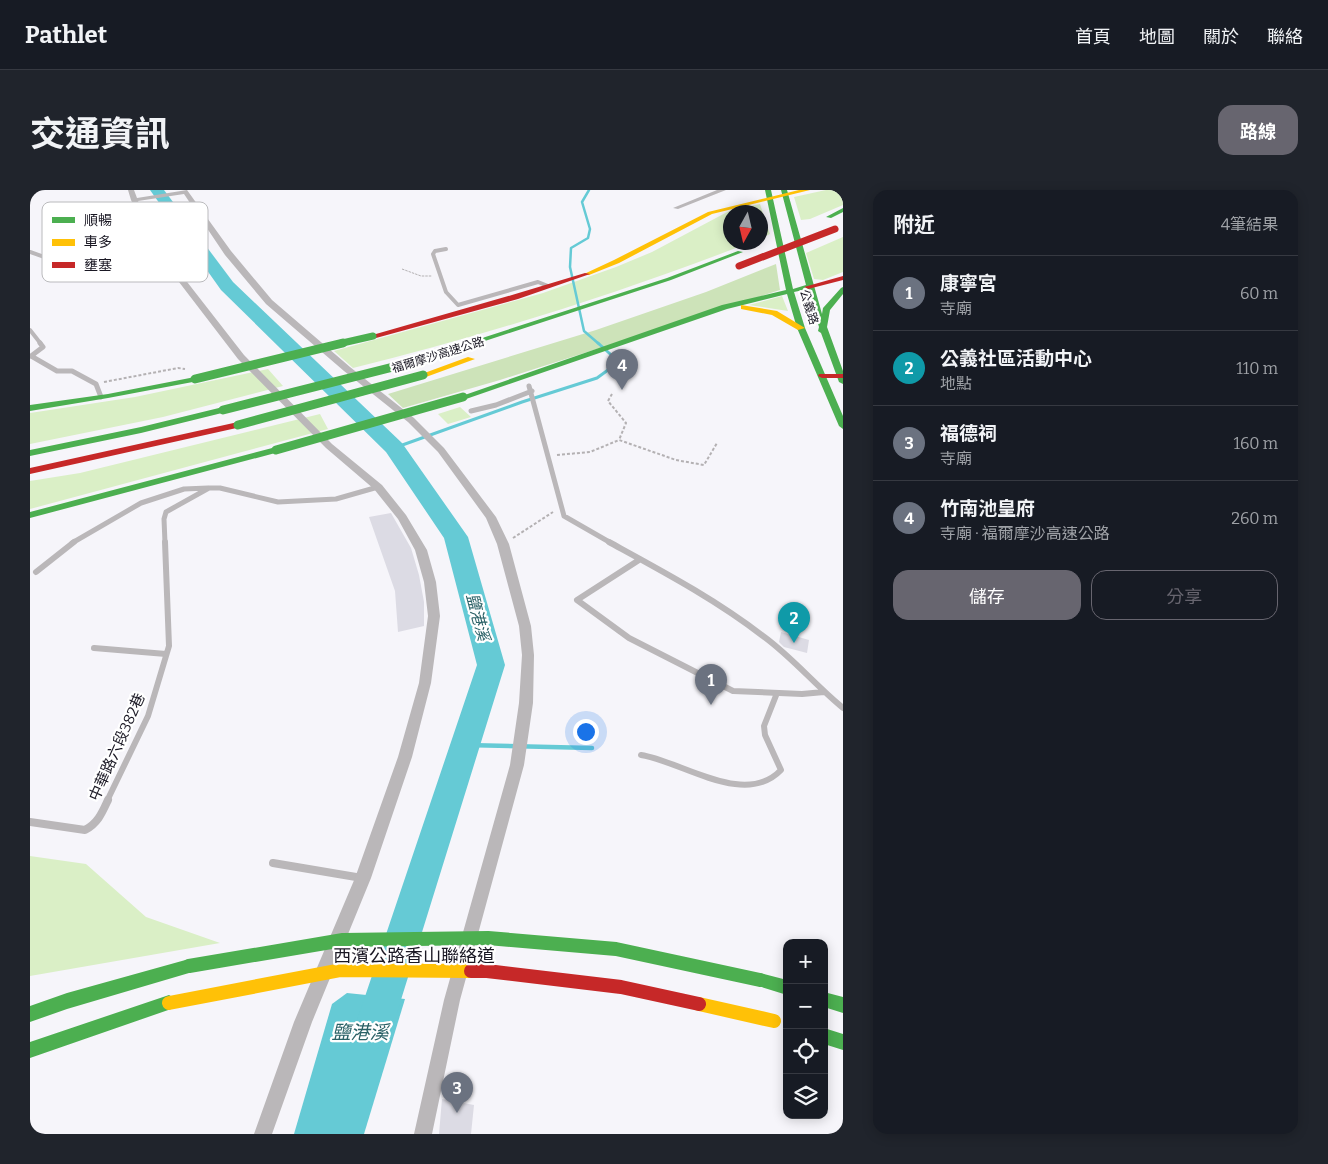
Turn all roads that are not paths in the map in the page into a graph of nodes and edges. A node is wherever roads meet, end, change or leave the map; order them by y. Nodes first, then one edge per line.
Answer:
1 (723, 190) edge
2 (754, 190) edge
3 (807, 190) edge
4 (185, 191) edge
5 (785, 193) edge
6 (769, 194) edge
7 (132, 195) edge
8 (193, 202) edge
9 (676, 208) dead end
10 (843, 210) edge
11 (706, 215) junction
12 (825, 218) dead end
13 (208, 224) edge
14 (802, 227) dead end
15 (839, 227) edge
16 (768, 241) edge
17 (446, 250) dead end
18 (744, 250) dead end
19 (30, 252) edge
20 (42, 256) edge
21 (734, 268) dead end
22 (843, 278) edge
23 (702, 279) dead end
24 (183, 282) edge
25 (548, 286) junction
26 (808, 287) junction
27 (843, 289) edge
28 (790, 291) junction
29 (649, 298) dead end
30 (679, 322) junction
31 (801, 328) junction
32 (30, 330) edge
33 (822, 331) junction
34 (30, 356) edge
35 (478, 357) dead end
36 (822, 376) junction
37 (842, 378) edge
38 (101, 398) junction
39 (30, 408) edge
40 (471, 411) dead end
41 (843, 426) edge
42 (30, 453) edge
43 (30, 471) edge
44 (378, 487) junction
45 (210, 488) junction
46 (30, 515) edge
47 (638, 560) junction
48 (36, 572) dead end
49 (94, 648) dead end
50 (166, 654) junction
51 (824, 692) junction
52 (777, 693) junction
53 (843, 708) edge
54 (641, 755) dead end
55 (30, 822) edge
56 (273, 863) dead end
57 (363, 878) junction
58 (783, 987) edge
59 (828, 1000) edge
60 (30, 1001) edge
61 (67, 1001) junction
62 (843, 1005) edge
63 (30, 1014) edge
64 (783, 1024) edge
65 (828, 1037) edge
66 (843, 1042) edge
67 (30, 1050) edge
68 (263, 1134) edge
69 (423, 1134) edge

1 - 9 street
2 - 11 main road
3 - 5 main road
4 - 7 street
4 - 8 street
5 - 6 main road
5 - 26 main road, 公義路
6 - 11 main road
6 - 28 main road, 公義路
10 - 12 main road
11 - 25 main road
13 - 69 street
14 - 16 main road
15 - 21 main road, bridge
17 - 25 lane
18 - 42 main road, 福爾摩沙高速公路, bridge
19 - 20 lane
22 - 26 main road
23 - 29 main road
24 - 44 street
25 - 38 main road, bridge
26 - 28 main road
26 - 33 main road, 公義路
27 - 33 main road
28 - 30 main road
28 - 31 main road, 公義路
30 - 31 main road
30 - 46 main road, bridge
31 - 36 main road, 公義路
32 - 34 lane
33 - 37 main road, 公義路
34 - 38 lane
35 - 43 main road, 福爾摩沙高速公路, bridge
36 - 37 main road
36 - 41 main road, 公義路
38 - 39 main road
40 - 47 lane
44 - 45 lane
44 - 57 street
45 - 48 lane
45 - 50 lane, 中華路六段382巷
47 - 51 lane
47 - 52 lane
49 - 50 lane
50 - 55 lane, 中華路六段382巷
51 - 52 lane
51 - 53 lane
52 - 54 lane
56 - 57 lane
57 - 68 street
58 - 61 main road, 西濱公路香山聯絡道, bridge
59 - 62 main road
60 - 61 main road
61 - 63 main road, 西濱公路香山聯絡道
64 - 67 main road, 西濱公路香山聯絡道, bridge
65 - 66 main road

